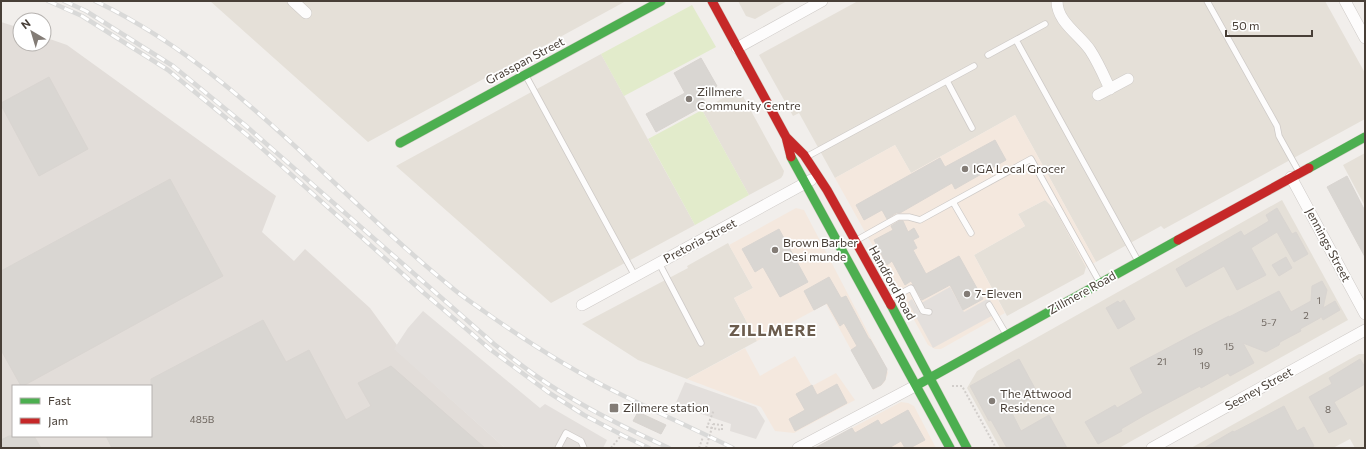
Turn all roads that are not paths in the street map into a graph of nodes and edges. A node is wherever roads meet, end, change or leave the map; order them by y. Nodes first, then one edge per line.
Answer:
1 (292, 1) edge
2 (661, 1) edge
3 (712, 1) edge
4 (822, 1) edge
5 (1057, 1) edge
6 (1207, 1) edge
7 (1345, 1) edge
8 (306, 13) dead end
9 (1045, 24) dead end
10 (1365, 38) edge
11 (1016, 40) junction
12 (737, 48) junction
13 (988, 55) dead end
14 (974, 66) dead end
15 (525, 75) junction
16 (1128, 79) dead end
17 (947, 81) junction
18 (1110, 89) junction
19 (1098, 95) dead end
20 (972, 128) dead end
21 (786, 137) junction
22 (1365, 137) edge
23 (400, 143) dead end
24 (806, 158) junction
25 (1295, 175) junction
26 (818, 176) junction
27 (805, 183) junction
28 (953, 202) junction
29 (970, 233) dead end
30 (855, 241) junction
31 (842, 249) junction
32 (1139, 262) junction
33 (659, 263) junction
34 (635, 276) junction
35 (1100, 283) junction
36 (888, 300) junction
37 (582, 305) dead end
38 (989, 305) dead end
39 (929, 312) dead end
40 (1365, 314) edge
41 (1365, 330) edge
42 (1006, 335) junction
43 (701, 342) dead end
44 (930, 378) junction
45 (917, 385) junction
46 (558, 448) edge
47 (584, 448) edge
48 (798, 448) edge
49 (950, 448) edge
50 (967, 448) edge
51 (1152, 448) edge

1 - 8 street
2 - 15 main road, Grasspan Street
3 - 12 main road, Handford Road
4 - 12 street
5 - 18 street
6 - 25 lane
7 - 10 street
9 - 11 lane
11 - 13 lane
11 - 32 lane
12 - 21 main road, Handford Road
14 - 17 lane
15 - 23 main road, Grasspan Street
15 - 34 lane
16 - 18 street
17 - 20 lane
17 - 24 lane
18 - 19 street
21 - 24 main road, Handford Road
21 - 27 main road, Handford Road
22 - 25 main road, Zillmere Road
24 - 26 main road, Handford Road
25 - 32 main road, Zillmere Road
25 - 40 street, Jennings Street
26 - 27 street, Pretoria Street
26 - 30 main road, Handford Road
27 - 31 main road, Handford Road
27 - 33 street, Pretoria Street
28 - 29 lane
28 - 30 lane
28 - 35 lane
30 - 31 lane
30 - 36 main road, Handford Road
31 - 45 main road, Handford Road
32 - 35 main road, Zillmere Road
33 - 34 street, Pretoria Street
33 - 43 lane
34 - 37 street, Pretoria Street
35 - 42 main road, Zillmere Road
36 - 39 lane
36 - 44 main road, Handford Road
38 - 42 lane
41 - 51 street, Seeney Street
42 - 44 main road, Zillmere Road
44 - 45 main road, Zillmere Road
44 - 50 main road, Handford Road
45 - 48 street, Zillmere Road
45 - 49 main road, Handford Road
46 - 47 lane

